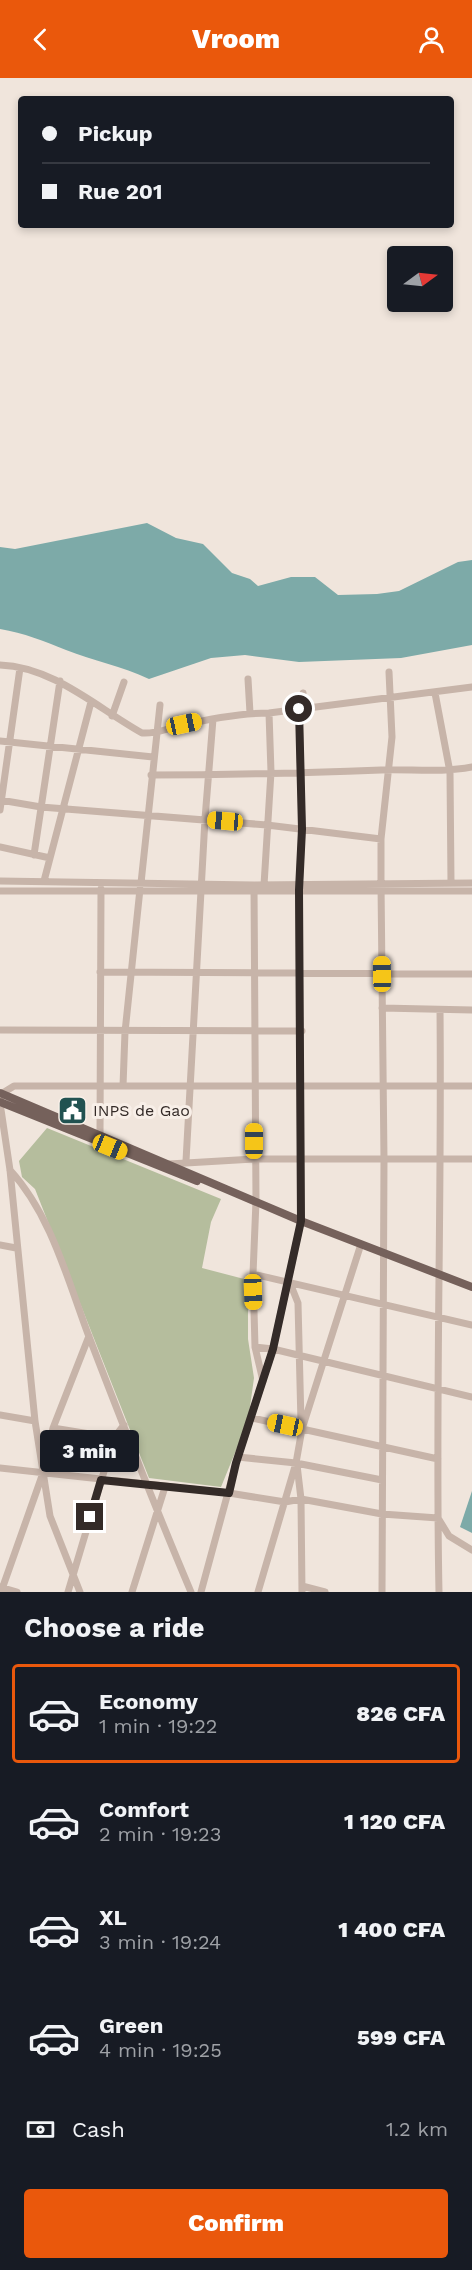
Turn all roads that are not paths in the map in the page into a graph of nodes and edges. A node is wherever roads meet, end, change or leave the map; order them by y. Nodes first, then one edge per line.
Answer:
1 (0, 665) edge
2 (20, 668) junction
3 (389, 672) dead end
4 (248, 679) dead end
5 (60, 681) junction
6 (124, 682) dead end
7 (472, 687) edge
8 (303, 693) dead end
9 (435, 693) junction
10 (389, 697) junction
11 (91, 702) junction
12 (160, 705) dead end
13 (299, 709) junction
14 (250, 713) junction
15 (269, 713) junction
16 (112, 716) junction
17 (213, 719) junction
18 (156, 734) junction
19 (0, 741) edge
20 (10, 742) junction
21 (51, 746) junction
22 (78, 749) junction
23 (153, 757) junction
24 (472, 767) edge
25 (387, 770) junction
26 (271, 772) junction
27 (450, 772) junction
28 (209, 773) junction
29 (151, 775) junction
30 (301, 775) junction
31 (1, 801) edge
32 (41, 807) junction
33 (62, 809) junction
34 (0, 810) edge
35 (147, 816) junction
36 (204, 819) junction
37 (267, 825) junction
38 (302, 829) junction
39 (381, 839) junction
40 (0, 847) edge
41 (34, 855) junction
42 (50, 858) junction
43 (0, 881) edge
44 (44, 882) junction
45 (472, 883) edge
46 (451, 884) junction
47 (264, 885) junction
48 (140, 886) junction
49 (202, 886) junction
50 (299, 887) junction
51 (381, 887) junction
52 (254, 888) junction
53 (101, 889) junction
54 (0, 891) edge
55 (472, 891) edge
56 (100, 972) junction
57 (131, 972) junction
58 (198, 974) junction
59 (255, 974) junction
60 (302, 974) junction
61 (382, 974) junction
62 (472, 974) edge
63 (382, 1008) junction
64 (440, 1010) junction
65 (472, 1010) edge
66 (0, 1030) edge
67 (100, 1030) junction
68 (194, 1030) junction
69 (254, 1030) junction
70 (302, 1031) junction
71 (125, 1032) junction
72 (191, 1085) junction
73 (254, 1085) junction
74 (302, 1085) junction
75 (383, 1085) junction
76 (100, 1086) junction
77 (123, 1086) junction
78 (441, 1086) junction
79 (472, 1086) edge
80 (0, 1098) edge
81 (100, 1135) junction
82 (254, 1159) junction
83 (301, 1159) junction
84 (384, 1159) junction
85 (442, 1159) junction
86 (472, 1159) edge
87 (186, 1161) junction
88 (169, 1164) junction
89 (10, 1170) junction
90 (256, 1201) junction
91 (301, 1221) junction
92 (361, 1244) junction
93 (0, 1245) edge
94 (16, 1248) junction
95 (382, 1253) junction
96 (253, 1274) junction
97 (440, 1275) junction
98 (290, 1283) junction
99 (472, 1287) edge
100 (345, 1295) junction
101 (382, 1305) junction
102 (440, 1317) junction
103 (472, 1325) edge
104 (89, 1336) junction
105 (255, 1347) junction
106 (273, 1349) junction
107 (299, 1356) junction
108 (324, 1362) junction
109 (382, 1376) junction
110 (263, 1381) junction
111 (438, 1389) junction
112 (472, 1397) edge
113 (0, 1415) edge
114 (252, 1418) junction
115 (35, 1421) junction
116 (124, 1425) junction
117 (53, 1428) junction
118 (302, 1429) junction
119 (114, 1438) junction
120 (383, 1447) junction
121 (238, 1457) junction
122 (438, 1459) junction
123 (296, 1462) junction
124 (0, 1468) edge
125 (43, 1473) junction
126 (101, 1480) junction
127 (382, 1480) junction
128 (148, 1485) junction
129 (165, 1486) junction
130 (229, 1493) junction
131 (301, 1499) junction
132 (285, 1502) junction
133 (157, 1514) junction
134 (382, 1514) junction
135 (438, 1518) junction
136 (472, 1550) edge
137 (73, 1572) junction
138 (1, 1589) edge
139 (302, 1589) edge
140 (17, 1592) edge
141 (68, 1592) edge
142 (80, 1592) edge
143 (132, 1592) edge
144 (191, 1592) edge
145 (201, 1592) edge
146 (258, 1592) edge
147 (325, 1592) edge
148 (382, 1592) edge
149 (439, 1592) edge

1 - 2 street
2 - 5 street
2 - 20 street
3 - 10 street
4 - 14 street
5 - 11 street
5 - 21 street
6 - 16 street
7 - 9 street
8 - 13 street
9 - 10 street
9 - 27 street
10 - 13 street
10 - 25 street
11 - 16 street
11 - 22 street
12 - 18 street
13 - 15 street
13 - 30 street
14 - 15 street
14 - 17 street
15 - 26 street
16 - 18 street
17 - 18 street
17 - 28 street
18 - 23 street
19 - 20 street
20 - 21 street
20 - 31 street
21 - 22 street
21 - 32 street
22 - 23 street
22 - 33 street
23 - 29 street
24 - 27 street
25 - 27 street
25 - 30 street
25 - 39 street
26 - 28 street
26 - 30 street
26 - 37 street
27 - 46 street
28 - 29 street
28 - 36 street
29 - 35 street
30 - 38 street
31 - 32 street
31 - 34 street
32 - 33 street
32 - 41 street
33 - 35 street
33 - 42 street
35 - 36 street
35 - 48 street
36 - 37 street
36 - 49 street
37 - 38 street
37 - 47 street
38 - 39 street
38 - 50 street
39 - 51 street
40 - 41 street
41 - 42 street
42 - 44 street
43 - 44 street
44 - 48 street
45 - 46 street
46 - 51 street
47 - 50 street
47 - 52 street
48 - 49 street
48 - 53 street
48 - 57 street
49 - 52 street
49 - 58 street
50 - 51 street
50 - 52 street
50 - 60 street
51 - 55 street
51 - 61 street
52 - 59 street
53 - 54 street
53 - 56 street
56 - 57 street
56 - 67 street
57 - 58 street
57 - 71 street
58 - 59 street
58 - 68 street
59 - 60 street
59 - 69 street
60 - 61 street
60 - 70 street
61 - 62 street
61 - 63 street
63 - 64 street
63 - 75 street
64 - 65 street
64 - 78 street
66 - 67 street
67 - 71 street
67 - 76 street
68 - 69 street
68 - 71 street
68 - 72 street
69 - 70 street
69 - 73 street
70 - 74 street
71 - 77 street
72 - 73 street
72 - 77 street
72 - 87 street
73 - 74 street
73 - 82 street
74 - 75 street
74 - 83 street
75 - 78 street
75 - 84 street
76 - 77 street
76 - 80 street
76 - 81 street
78 - 79 street
78 - 85 street
80 - 81 main road
80 - 89 street
80 - 90 main road
81 - 88 main road
82 - 83 street
82 - 87 street
82 - 90 street
83 - 84 street
83 - 91 street
84 - 85 street
84 - 95 street
85 - 86 street
85 - 97 street
87 - 88 street
88 - 90 main road
89 - 94 street
89 - 104 street
90 - 91 main road
90 - 96 street
91 - 92 main road
91 - 98 street
92 - 95 main road
92 - 100 street
93 - 94 street
94 - 115 street
95 - 97 main road
95 - 101 street
96 - 98 street
96 - 105 street
97 - 99 main road
97 - 102 street
98 - 100 street
98 - 106 street
98 - 107 street
100 - 101 street
100 - 108 street
101 - 102 street
101 - 109 street
102 - 103 street
102 - 111 street
104 - 116 street
104 - 117 street
105 - 106 street
105 - 110 street
106 - 107 street
106 - 110 street
107 - 108 street
107 - 118 street
108 - 109 street
108 - 118 street
109 - 111 street
109 - 120 street
110 - 114 street
111 - 112 street
111 - 122 street
113 - 115 street
114 - 118 street
114 - 121 street
115 - 125 street
116 - 119 street
116 - 128 street
117 - 119 street
117 - 125 street
118 - 120 street
118 - 123 street
119 - 126 street
120 - 122 street
120 - 127 street
121 - 123 street
121 - 130 street
122 - 135 street
123 - 127 street
123 - 131 street
123 - 132 street
124 - 125 street
125 - 126 street
125 - 137 street
125 - 138 street
126 - 128 street
126 - 137 street
127 - 134 street
128 - 129 street
128 - 133 street
129 - 130 street
129 - 133 street
130 - 132 street
130 - 145 street
131 - 132 street
131 - 134 street
131 - 139 street
132 - 146 street
133 - 143 street
133 - 144 street
134 - 135 street
134 - 148 street
135 - 136 street
135 - 149 street
137 - 141 street
137 - 142 street
138 - 140 street
139 - 147 street

